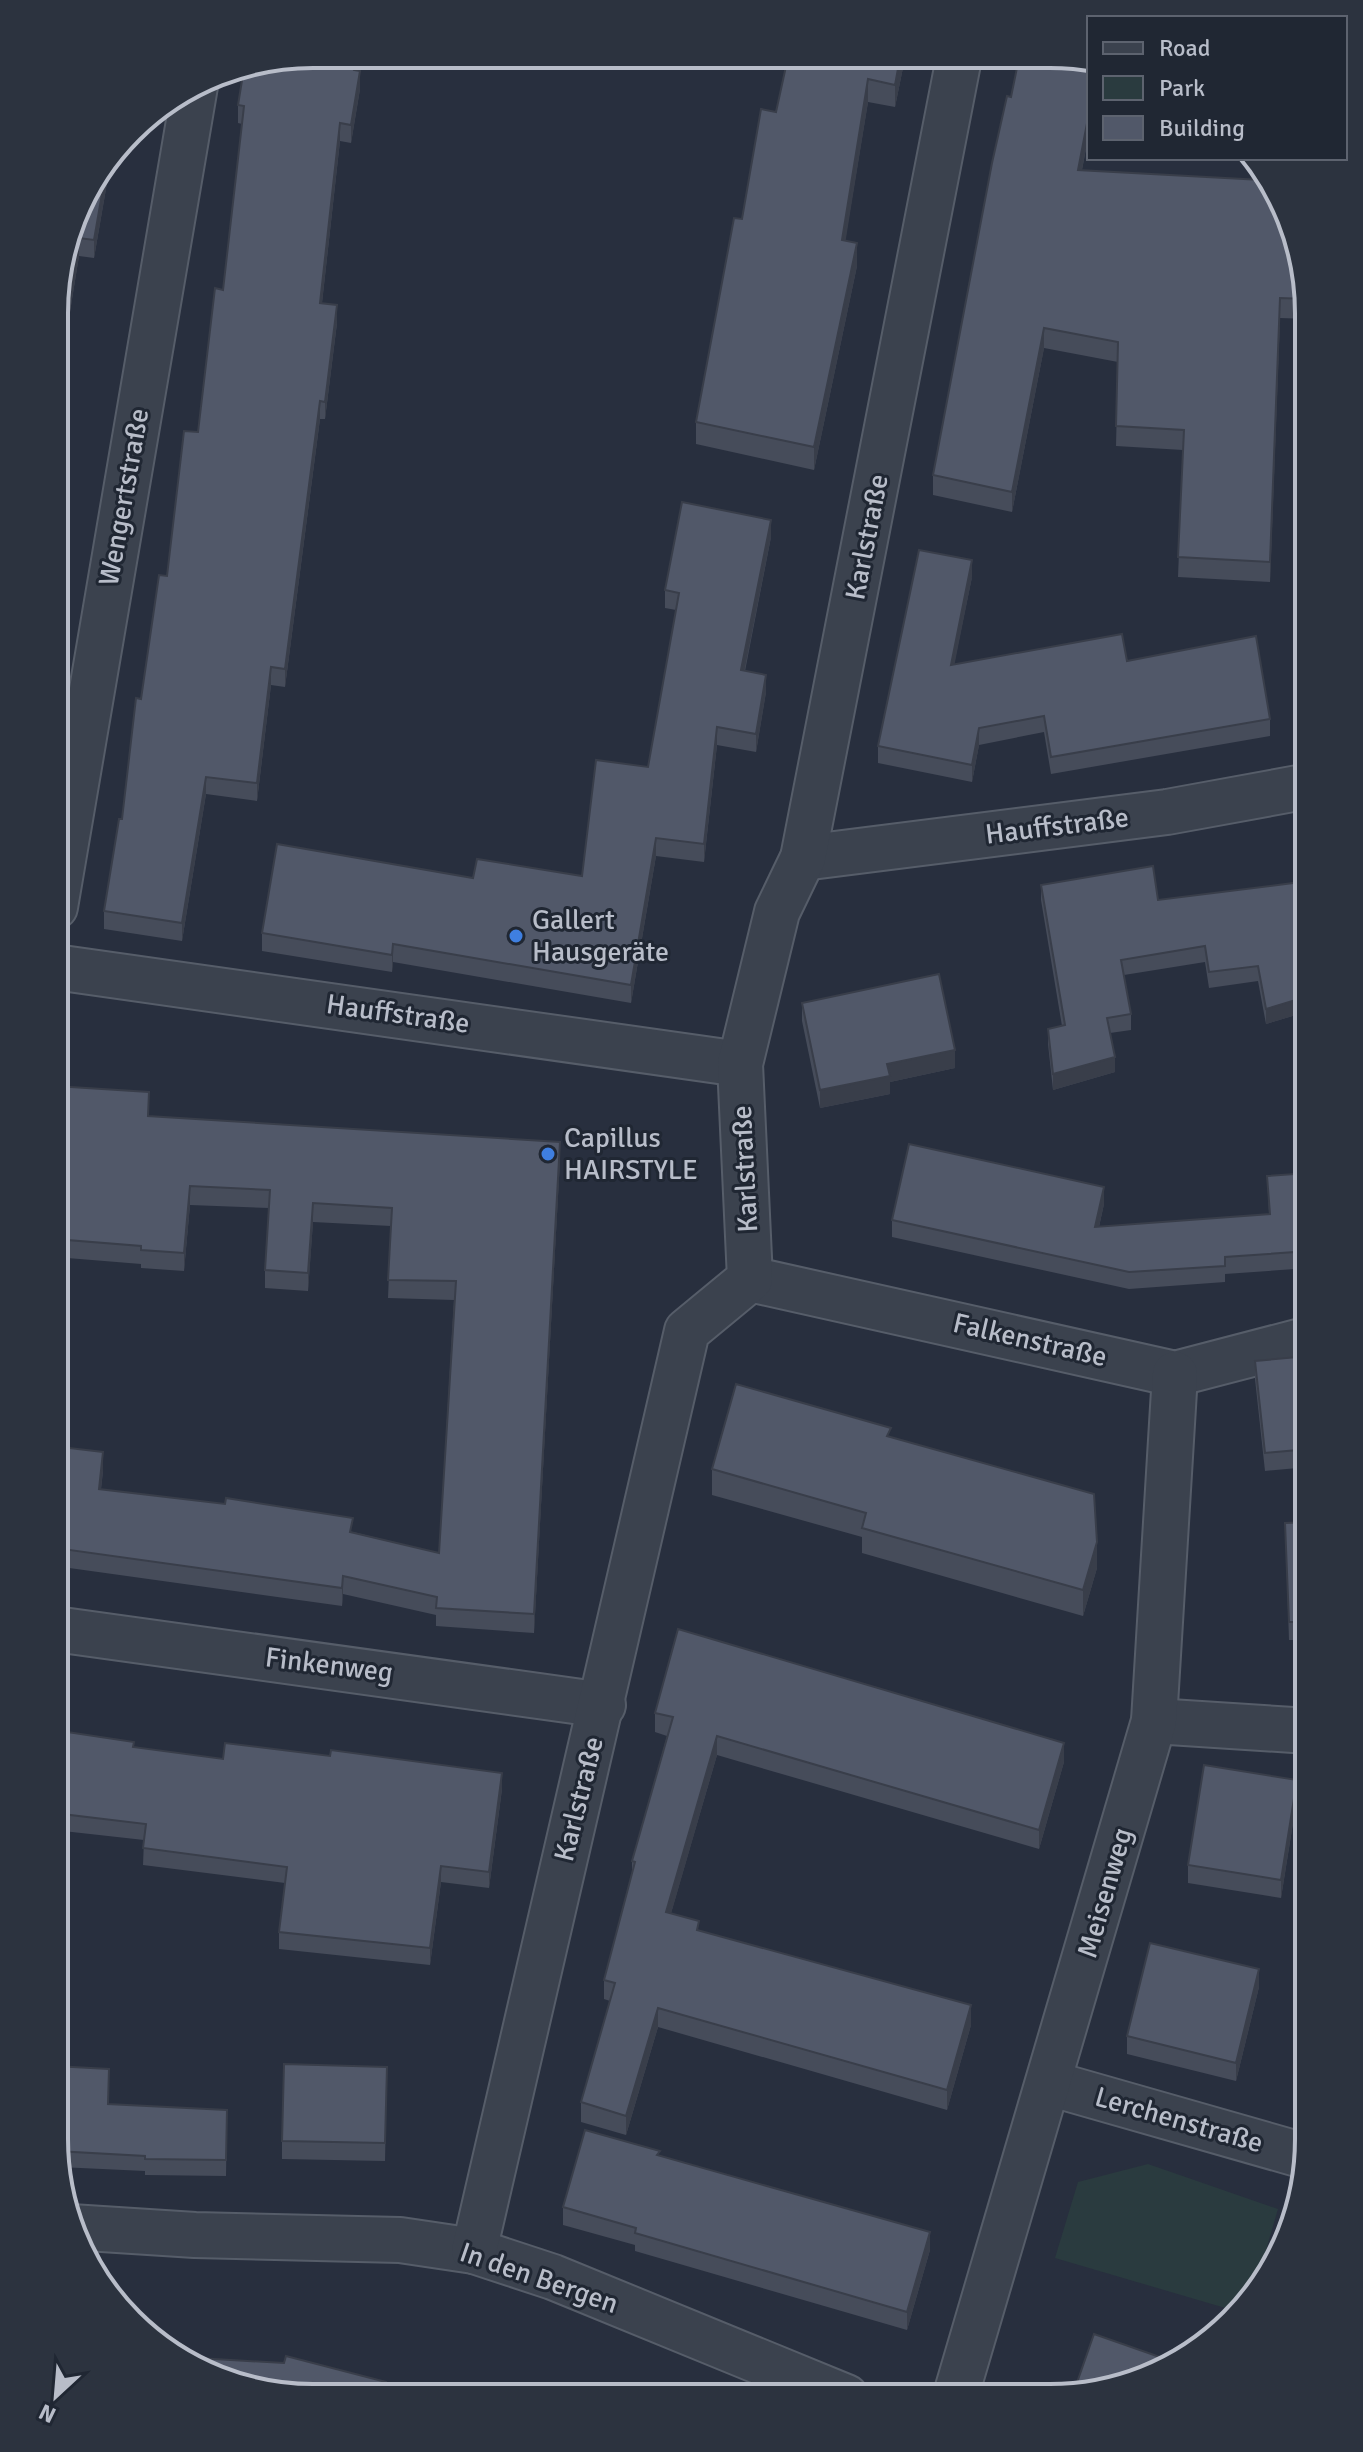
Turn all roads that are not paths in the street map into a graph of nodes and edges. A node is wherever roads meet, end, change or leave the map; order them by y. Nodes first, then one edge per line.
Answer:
1 (957, 68) edge
2 (193, 100) edge
3 (1295, 789) edge
4 (68, 831) edge
5 (803, 858) junction
6 (68, 969) edge
7 (740, 1064) junction
8 (750, 1279) junction
9 (1294, 1343) edge
10 (1175, 1374) junction
11 (68, 1631) edge
12 (603, 1705) junction
13 (1154, 1721) junction
14 (1294, 1730) edge
15 (1049, 2083) junction
16 (1294, 2153) edge
17 (85, 2228) edge
18 (474, 2251) junction
19 (814, 2384) edge
20 (959, 2384) edge

1 - 5 street, Karlstraße
2 - 4 street, Wengertstraße
3 - 5 street, Hauffstraße
5 - 7 street, Karlstraße
6 - 7 street, Hauffstraße
7 - 8 street, Karlstraße
8 - 10 street, Falkenstraße
8 - 12 street, Karlstraße
9 - 10 street, Falkenstraße
10 - 13 street, Meisenweg
11 - 12 street, Finkenweg
12 - 18 street, Karlstraße
13 - 14 street
13 - 15 street, Meisenweg
15 - 16 street, Lerchenstraße
15 - 20 street, Meisenweg
17 - 18 street, In den Bergen
18 - 19 street, In den Bergen

